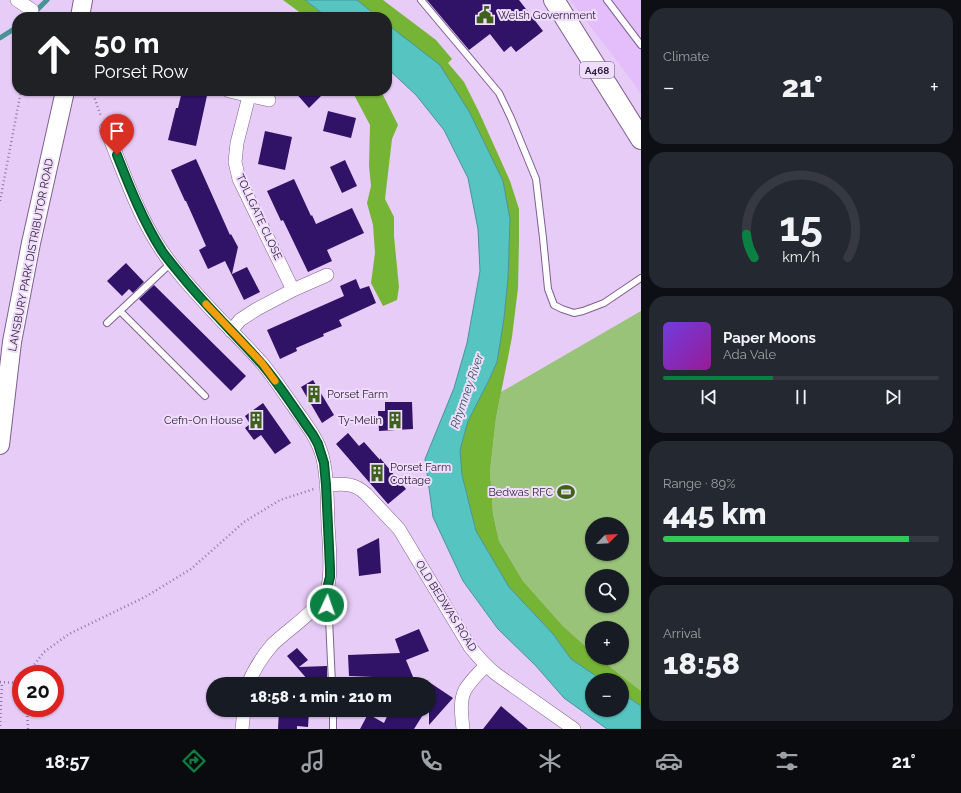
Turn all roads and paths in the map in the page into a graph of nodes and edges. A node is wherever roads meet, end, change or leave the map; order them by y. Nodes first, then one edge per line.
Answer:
1 (17, 0) edge
2 (83, 0) edge
3 (421, 0) edge
4 (554, 0) edge
5 (607, 0) edge
6 (32, 10) dead end
7 (81, 12) edge
8 (641, 45) edge
9 (20, 96) edge
10 (64, 96) edge
11 (94, 96) edge
12 (249, 96) joint
13 (268, 100) dead end
14 (106, 129) joint
15 (641, 139) edge
16 (0, 201) edge
17 (171, 263) junction
18 (327, 275) dead end
19 (641, 278) edge
20 (293, 290) junction
21 (120, 311) junction
22 (107, 323) dead end
23 (230, 331) junction
24 (205, 396) dead end
25 (0, 445) edge
26 (326, 485) junction
27 (326, 593) junction
28 (34, 665) edge
29 (486, 665) junction
30 (251, 677) edge
31 (332, 677) edge
32 (1, 682) edge
33 (12, 683) edge
34 (27, 717) edge
35 (243, 717) edge
36 (333, 717) edge
37 (0, 726) edge
38 (28, 729) edge
39 (242, 729) edge
40 (333, 729) edge
41 (463, 729) edge
42 (574, 729) edge

1 - 6 street
2 - 7 street
3 - 19 lane
4 - 15 main road, A468
5 - 8 lane
9 - 16 path
10 - 25 street, LANSBURY PARK DISTRIBUTOR ROAD
11 - 14 path
12 - 13 street
12 - 20 street, TOLLGATE CLOSE
14 - 17 street
17 - 21 lane
17 - 23 street
18 - 20 street
20 - 23 street
21 - 22 lane
21 - 24 lane
23 - 26 street
26 - 27 street
26 - 28 path
26 - 29 street, OLD BEDWAS ROAD
27 - 30 street
27 - 31 lane
29 - 41 street
29 - 42 street, OLD BEDWAS ROAD
32 - 33 path
32 - 37 path
34 - 38 path
35 - 39 street
36 - 40 lane

